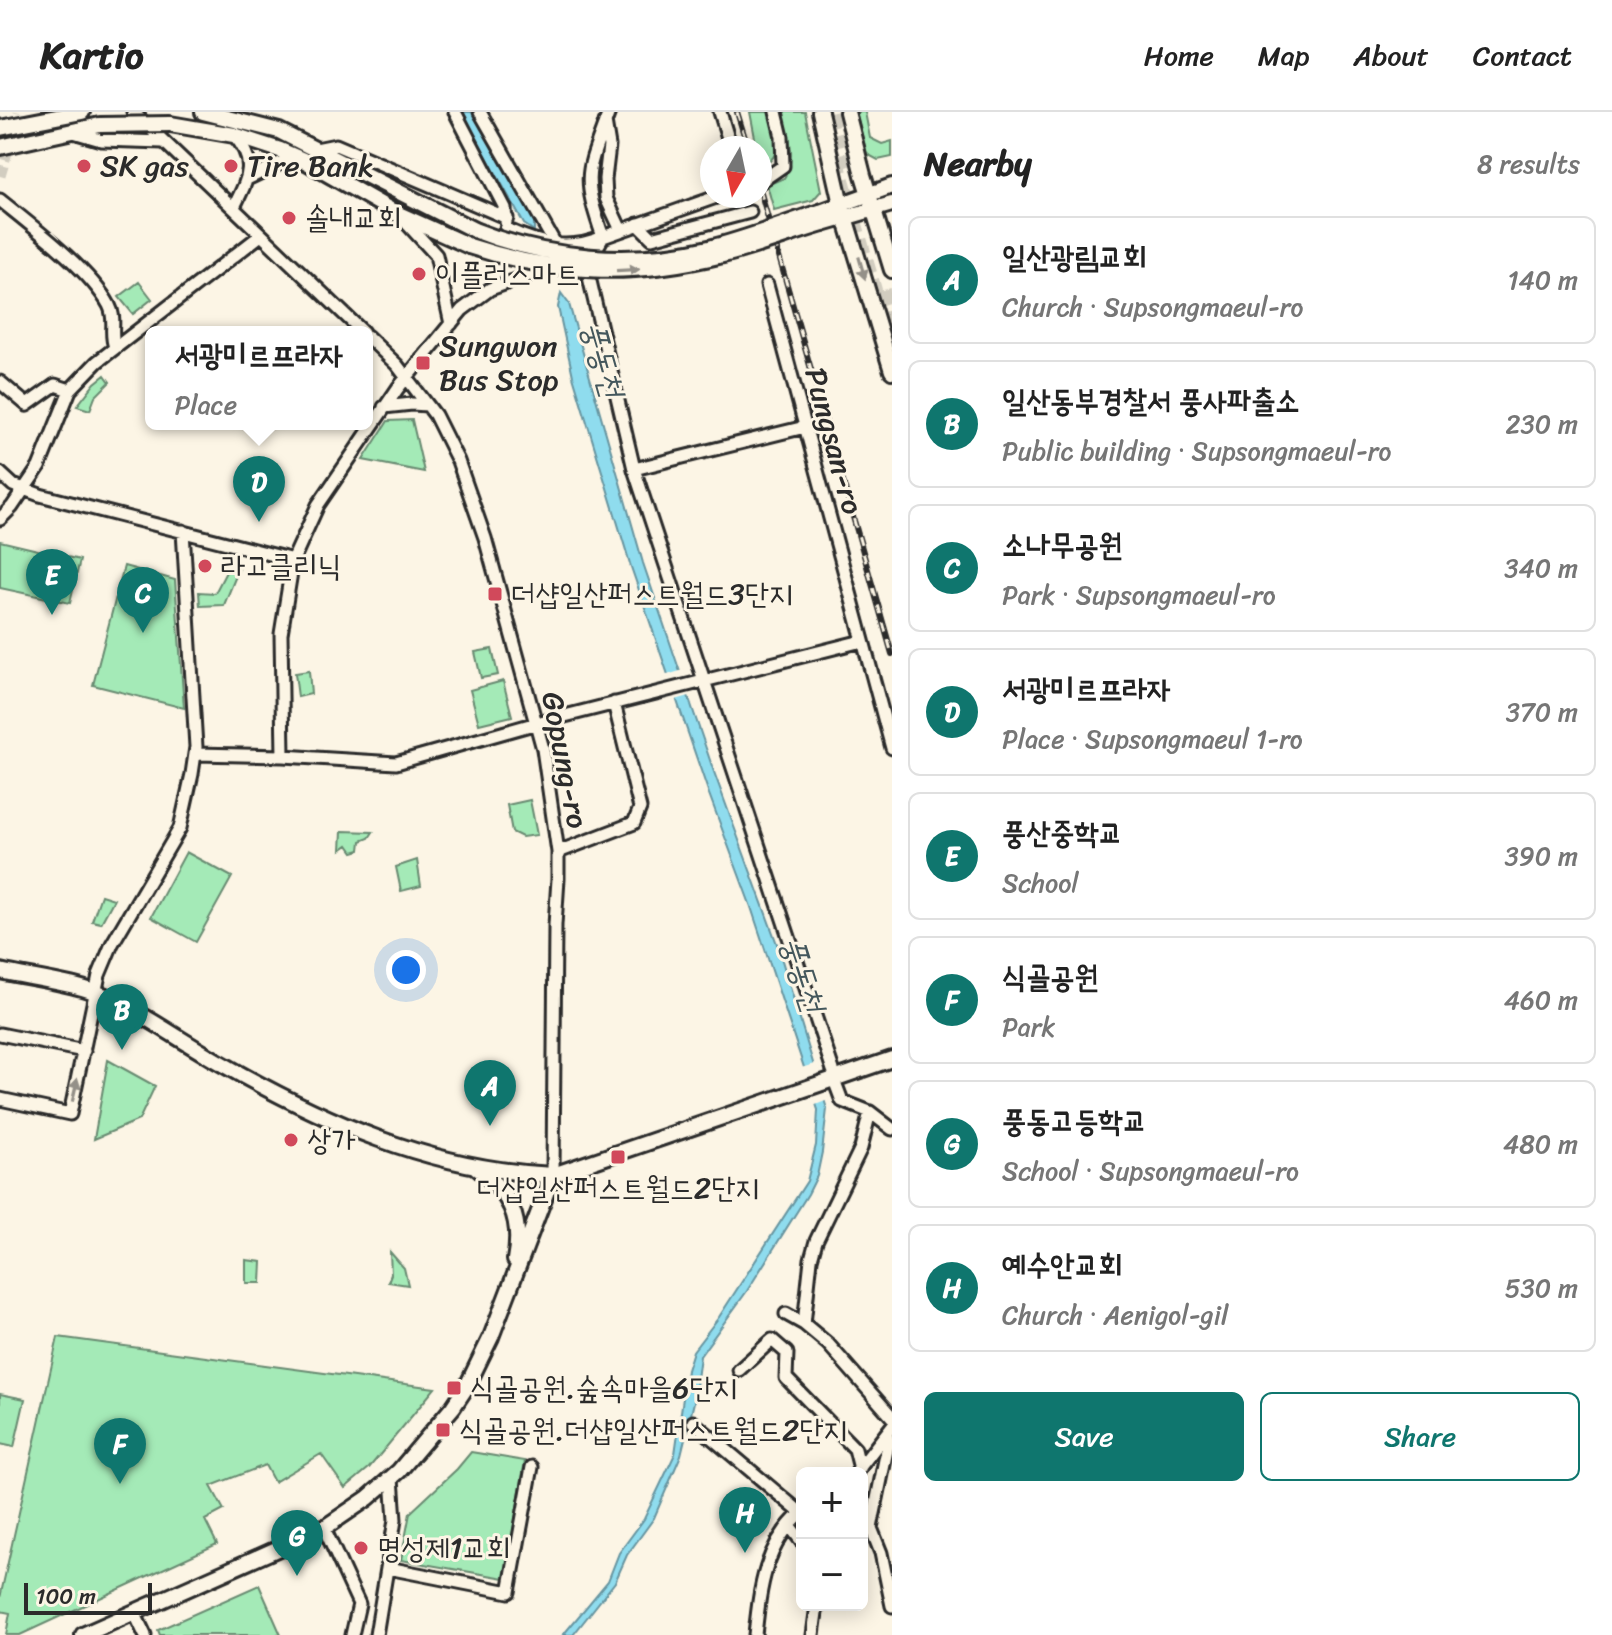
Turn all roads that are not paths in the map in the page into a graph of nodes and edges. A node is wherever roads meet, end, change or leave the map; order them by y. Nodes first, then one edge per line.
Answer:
1 (82, 112) edge
2 (133, 112) edge
3 (203, 112) edge
4 (455, 112) edge
5 (480, 112) edge
6 (720, 112) edge
7 (776, 112) edge
8 (820, 112) edge
9 (847, 112) edge
10 (607, 117) edge
11 (0, 128) edge
12 (67, 130) junction
13 (234, 135) junction
14 (727, 136) edge
15 (164, 142) junction
16 (0, 147) edge
17 (316, 149) junction
18 (295, 156) junction
19 (772, 174) edge
20 (249, 178) junction
21 (892, 186) edge
22 (868, 193) junction
23 (0, 200) edge
24 (700, 203) edge
25 (841, 204) junction
26 (892, 204) edge
27 (234, 207) junction
28 (874, 210) junction
29 (750, 212) dead end
30 (396, 213) junction
31 (821, 218) junction
32 (846, 219) junction
33 (506, 223) junction
34 (638, 224) junction
35 (621, 230) junction
36 (261, 235) junction
37 (603, 237) junction
38 (555, 245) junction
39 (592, 256) junction
40 (559, 265) junction
41 (892, 270) edge
42 (585, 272) junction
43 (503, 283) junction
44 (767, 285) dead end
45 (451, 324) junction
46 (357, 326) edge
47 (373, 342) edge
48 (115, 347) junction
49 (892, 371) edge
50 (407, 379) junction
51 (0, 382) edge
52 (70, 390) junction
53 (427, 405) junction
54 (384, 407) junction
55 (373, 423) edge
56 (805, 427) junction
57 (369, 430) edge
58 (634, 469) junction
59 (0, 473) edge
60 (24, 491) junction
61 (0, 519) edge
62 (183, 531) junction
63 (293, 560) junction
64 (862, 641) junction
65 (700, 680) junction
66 (614, 703) junction
67 (537, 723) junction
68 (892, 748) edge
69 (196, 754) junction
70 (283, 756) junction
71 (558, 852) junction
72 (0, 971) edge
73 (95, 993) junction
74 (0, 1034) edge
75 (892, 1050) edge
76 (84, 1051) junction
77 (892, 1059) edge
78 (892, 1066) edge
79 (831, 1079) junction
80 (0, 1099) edge
81 (870, 1112) junction
82 (693, 1128) junction
83 (892, 1129) edge
84 (473, 1165) junction
85 (553, 1175) junction
86 (507, 1296) junction
87 (786, 1314) dead end
88 (804, 1324) junction
89 (739, 1370) dead end
90 (892, 1417) edge
91 (693, 1422) dead end
92 (889, 1430) edge
93 (532, 1467) dead end
94 (857, 1467) edge
95 (861, 1467) edge
96 (392, 1478) junction
97 (796, 1508) edge
98 (796, 1519) edge
99 (868, 1523) edge
100 (789, 1525) junction
101 (324, 1528) junction
102 (868, 1529) edge
103 (800, 1539) edge
104 (388, 1568) junction
105 (892, 1606) edge
106 (816, 1611) edge
107 (134, 1612) junction
108 (83, 1635) edge
109 (145, 1635) edge
110 (352, 1635) edge
111 (376, 1635) edge
112 (755, 1635) edge
113 (813, 1635) edge

1 - 11 main road
2 - 15 street
3 - 17 main road
4 - 33 street
5 - 38 street
6 - 14 street
7 - 19 street
8 - 25 main road
9 - 22 main road
10 - 35 street
10 - 37 street
12 - 13 main road, bridge
12 - 15 street
12 - 16 main road
13 - 18 main road
13 - 20 street
15 - 27 street
17 - 31 main road, bridge
17 - 33 street
18 - 20 street
18 - 30 main road
20 - 27 street
21 - 22 main road
22 - 25 main road
22 - 28 main road
23 - 48 street
24 - 34 street
25 - 31 main road
25 - 32 main road
26 - 28 main road
27 - 36 street
28 - 32 main road
28 - 41 main road
29 - 34 street
30 -> 31 main road, bridge
30 - 45 street
31 - 32 main road
32 -> 49 main road
33 - 38 street
33 - 43 street
34 - 35 street
35 - 37 street
36 - 46 street
36 - 48 street
37 - 38 street
37 - 39 street
38 - 40 street
39 - 42 street
39 - 42 street
40 - 42 street
40 - 43 street
42 - 58 street
43 - 45 street
44 - 56 street, Pungsan-ro
45 - 50 street
47 - 50 street, Gopung-ro
48 - 52 street
50 - 53 street, Gopung-ro
50 - 54 street
51 - 52 street
52 - 60 street
53 - 54 street
53 - 67 street, Gopung-ro
54 - 55 street
56 - 58 street
56 - 64 street, Pungsan-ro
57 - 63 street
58 - 65 street
59 - 60 street
60 - 61 street
60 - 62 street
62 - 63 street
62 - 69 street
63 - 70 street
64 - 65 street
64 - 68 street, Pungsan-ro
65 - 66 street
65 - 79 street
66 - 67 street
66 - 71 street
67 - 70 street
67 - 71 street, Gopung-ro
69 - 70 street
69 - 73 street
71 - 85 street, Gopung-ro
72 - 73 main road
73 - 76 street
73 - 84 main road
74 - 76 street
75 - 79 main road
80 -> 76 street
77 - 82 main road
78 - 79 main road
79 - 81 street
79 - 82 main road
81 - 83 street
81 - 88 street
82 - 85 main road
84 - 85 main road
84 - 86 main road
85 - 86 main road
86 - 96 main road
87 - 88 street
88 - 90 street
89 - 94 street
91 - 97 street
92 - 95 street
92 - 99 street
93 - 104 street
96 - 101 main road
96 - 104 street
98 - 100 street
100 - 103 street
100 - 112 street
101 - 107 main road
101 - 110 street
102 - 105 street
104 - 111 street
106 - 113 street
107 - 108 main road
107 - 109 street

